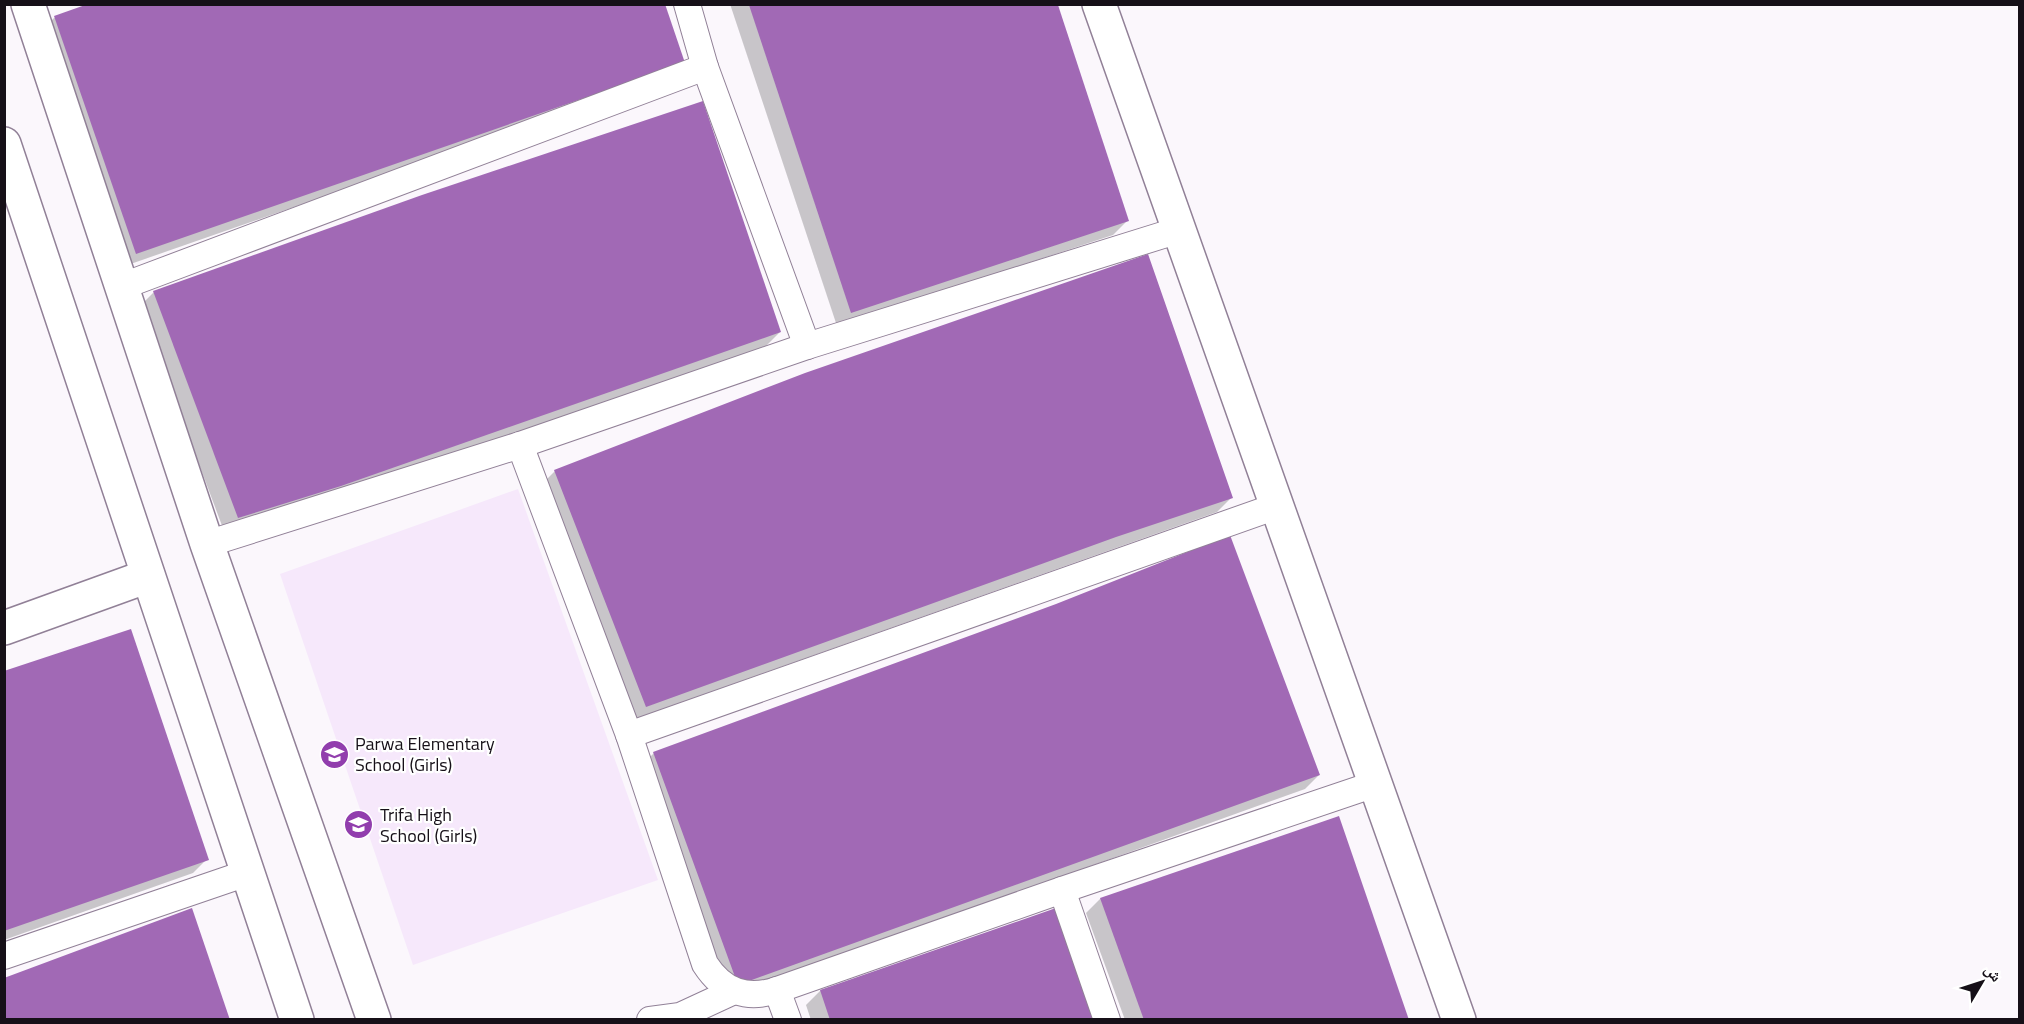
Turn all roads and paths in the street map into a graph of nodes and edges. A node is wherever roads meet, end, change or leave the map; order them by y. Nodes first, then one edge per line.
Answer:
1 (687, 4) edge
2 (1099, 4) edge
3 (35, 7) edge
4 (705, 67) junction
5 (4, 144) edge
6 (1179, 230) junction
7 (123, 286) junction
8 (807, 346) junction
9 (520, 445) junction
10 (1277, 506) junction
11 (207, 544) junction
12 (148, 576) junction
13 (4, 628) edge
14 (628, 735) junction
15 (1375, 784) junction
16 (247, 873) junction
17 (1062, 890) junction
18 (4, 956) edge
19 (777, 990) junction
20 (734, 991) junction
21 (297, 1020) edge
22 (374, 1020) edge
23 (650, 1020) edge
24 (788, 1020) edge
25 (1107, 1020) edge
26 (1459, 1020) edge

1 - 4 street
2 - 6 main road
3 - 7 main road
4 - 7 street
4 - 8 street
5 - 12 main road
6 - 8 street
6 - 10 main road
7 - 11 main road
8 - 9 street
9 - 11 street
9 - 14 street
10 - 14 street
10 - 15 main road
11 - 22 main road
12 - 13 main road
12 - 16 main road
14 - 20 street
15 - 17 street
15 - 26 main road
16 - 18 street
16 - 21 main road
17 - 19 street
17 - 25 street
19 - 20 street
19 - 24 street
20 - 23 street

